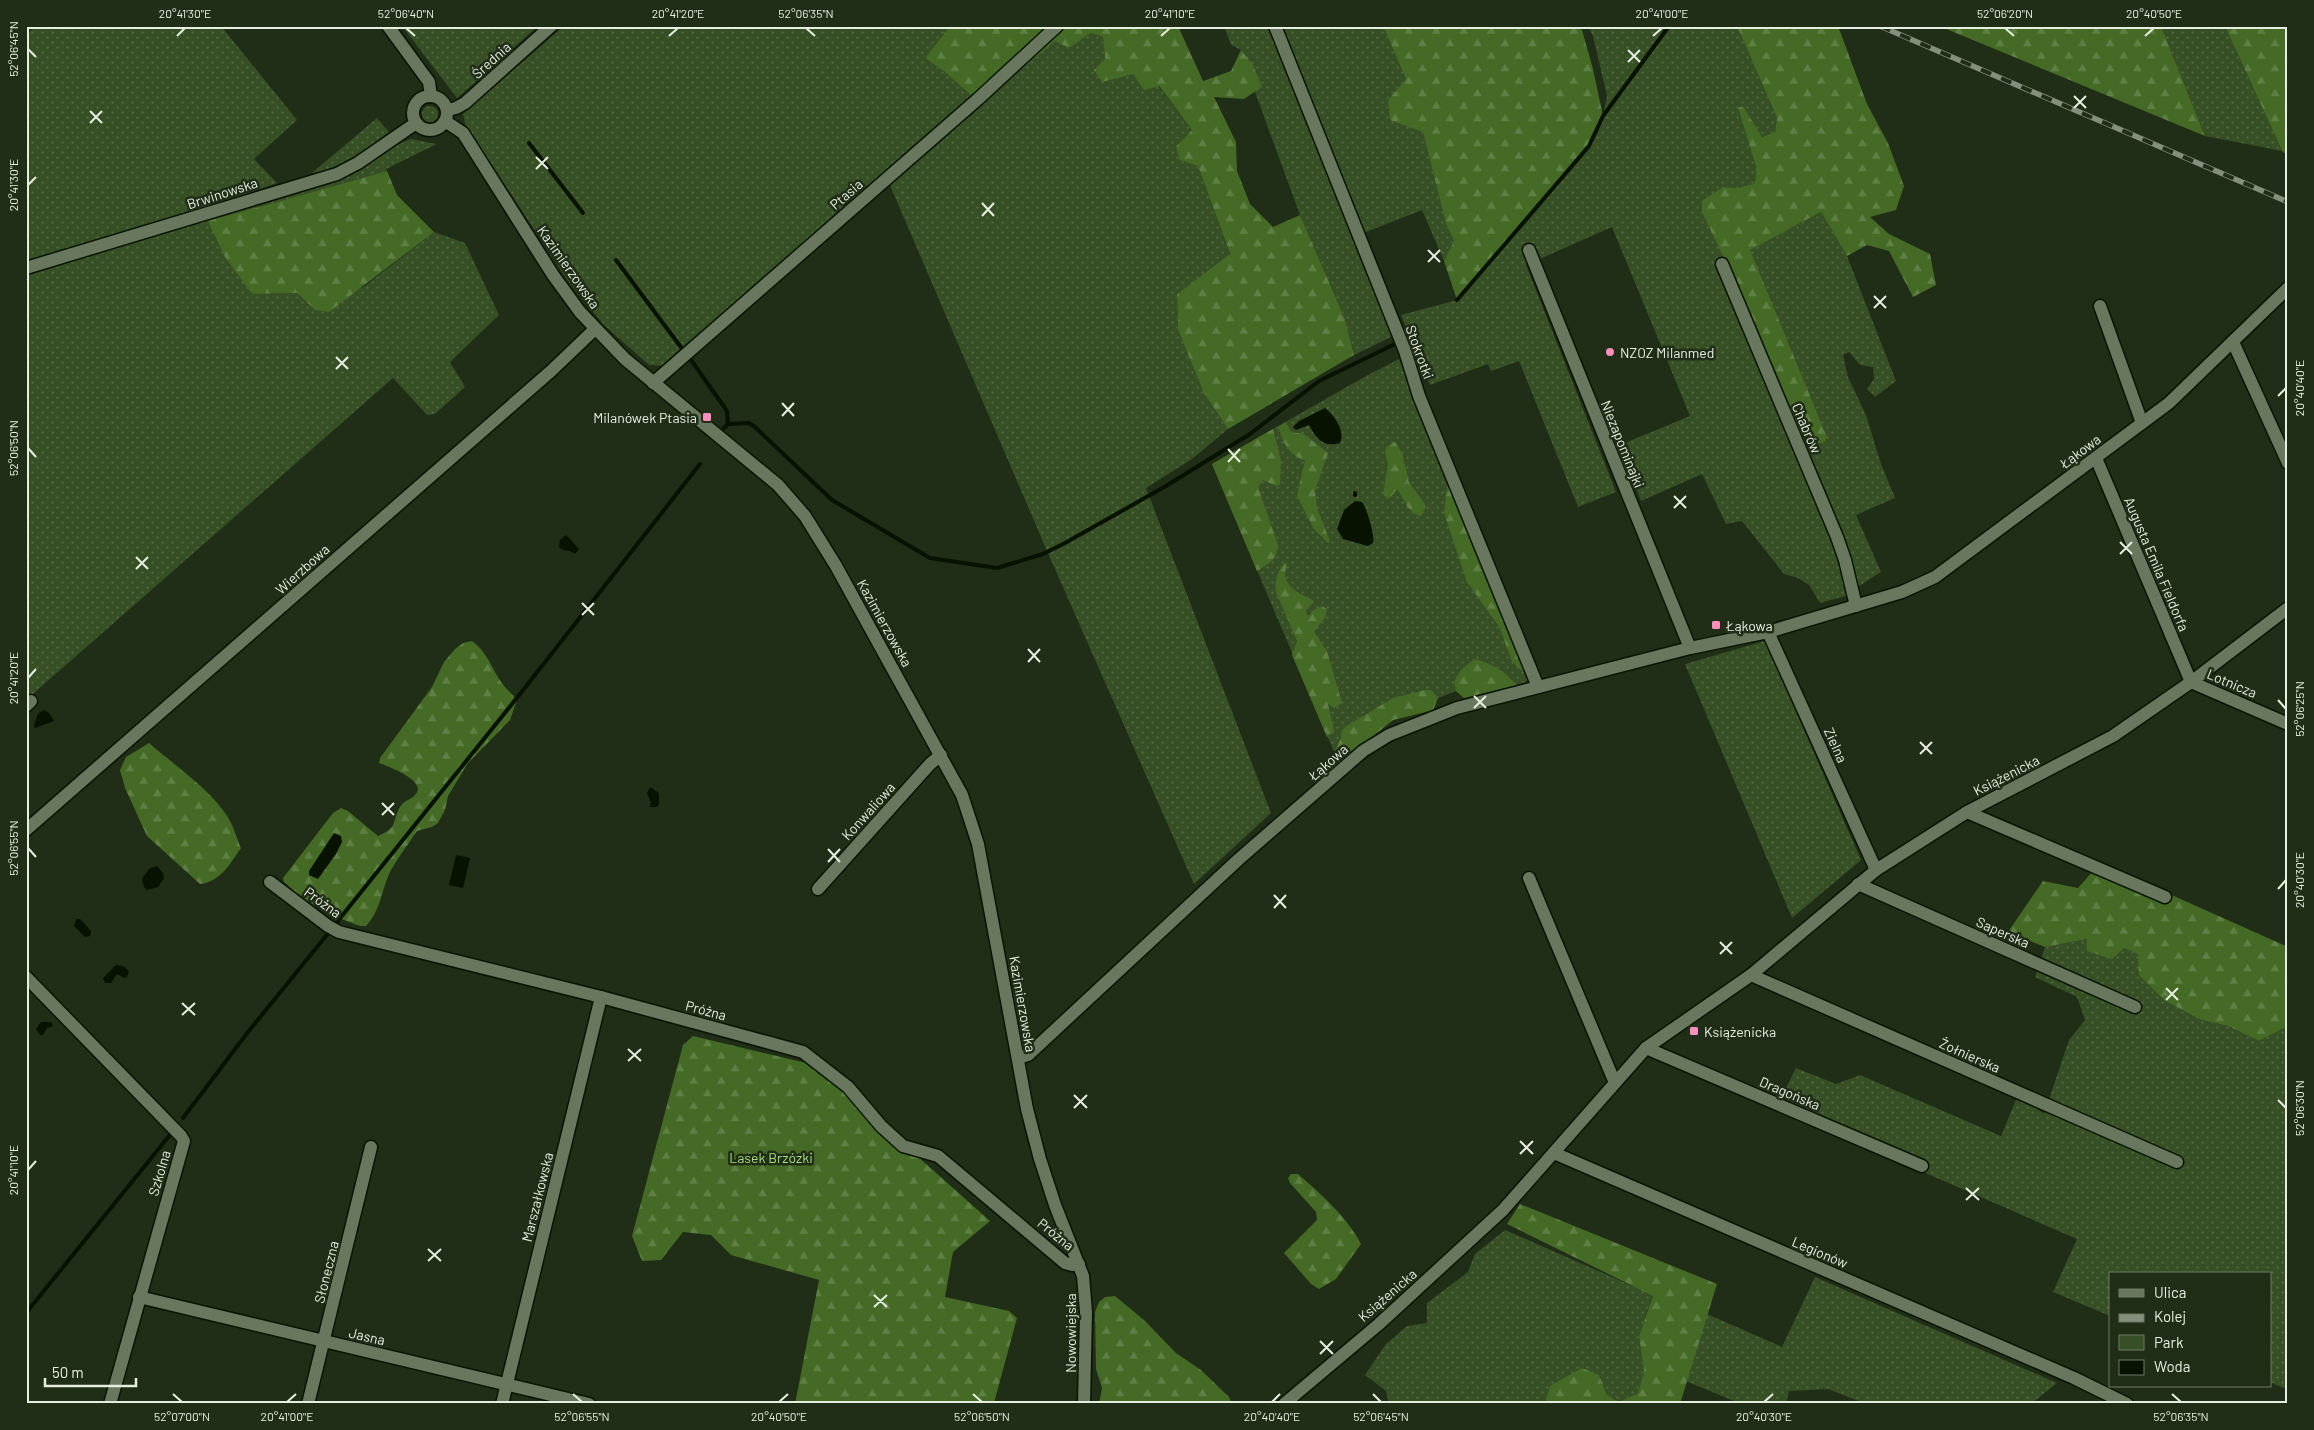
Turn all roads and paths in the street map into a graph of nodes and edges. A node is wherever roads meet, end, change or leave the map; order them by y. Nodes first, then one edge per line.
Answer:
1 (388, 26) edge
2 (551, 26) edge
3 (1057, 26) edge
4 (1274, 26) edge
5 (431, 96) junction
6 (446, 115) junction
7 (416, 123) junction
8 (1529, 250) dead end
9 (1722, 264) dead end
10 (26, 268) edge
11 (2288, 288) edge
12 (2100, 306) dead end
13 (595, 329) junction
14 (2233, 342) junction
15 (653, 383) junction
16 (2142, 423) junction
17 (2096, 458) junction
18 (2288, 463) edge
19 (1856, 606) junction
20 (2288, 608) edge
21 (1768, 632) junction
22 (1690, 648) junction
23 (2191, 682) junction
24 (1538, 686) junction
25 (2288, 724) edge
26 (941, 756) junction
27 (1967, 812) junction
28 (26, 830) edge
29 (1876, 870) junction
30 (1528, 878) dead end
31 (270, 882) dead end
32 (1858, 884) junction
33 (818, 889) dead end
34 (2165, 897) dead end
35 (1751, 976) junction
36 (26, 978) edge
37 (601, 997) junction
38 (2135, 1006) dead end
39 (1646, 1048) junction
40 (1018, 1058) junction
41 (1615, 1083) junction
42 (371, 1147) dead end
43 (1554, 1153) junction
44 (2177, 1162) dead end
45 (1922, 1166) dead end
46 (1079, 1264) junction
47 (139, 1297) junction
48 (324, 1342) junction
49 (506, 1384) junction
50 (110, 1404) edge
51 (308, 1404) edge
52 (502, 1404) edge
53 (588, 1404) edge
54 (1084, 1404) edge
55 (1284, 1404) edge
56 (2127, 1404) edge

1 - 5 street
2 - 6 street, Średnia
3 - 15 street, Ptasia
4 - 24 street, Stokrotki
5 - 6 street
5 - 7 street
6 - 7 street
6 - 13 street, Kazimierzowska
7 - 10 street, Brwinowska
8 - 22 street, Niezapominajki
9 - 19 street, Chabrów
11 - 14 street, Łąkowa
12 - 16 street
13 - 15 street, Kazimierzowska
13 - 28 street, Wierzbowa
14 - 16 street, Łąkowa
14 - 18 street
15 - 26 street, Kazimierzowska
16 - 17 street, Łąkowa
17 - 19 street, Łąkowa
17 - 23 street, Augusta Emila Fieldorfa
19 - 21 street, Łąkowa
20 - 23 street, Książenicka
21 - 22 street, Łąkowa
21 - 29 street, Zielna
22 - 24 street, Łąkowa
23 - 25 street, Lotnicza
23 - 27 street, Książenicka
24 - 40 street, Łąkowa
26 - 33 street, Konwaliowa
26 - 40 street, Kazimierzowska
27 - 29 street, Książenicka
27 - 34 street
29 - 32 street, Książenicka
30 - 41 street
31 - 37 street, Próżna
32 - 35 street, Książenicka
32 - 38 street, Saperska
35 - 39 street, Książenicka
35 - 44 street, Żołnierska
36 - 47 street, Szkolna
37 - 46 street, Próżna
37 - 49 street, Marszałkowska
39 - 41 street, Książenicka
39 - 45 street, Dragońska
40 - 46 street, Kazimierzowska
41 - 43 street, Książenicka
42 - 48 street, Słoneczna
43 - 55 street, Książenicka
43 - 56 street, Legionów
46 - 54 street, Nowowiejska
47 - 48 street, Jasna
47 - 50 street, Szkolna
48 - 49 street, Jasna
48 - 51 street, Słoneczna
49 - 52 street, Marszałkowska
49 - 53 street, Jasna

